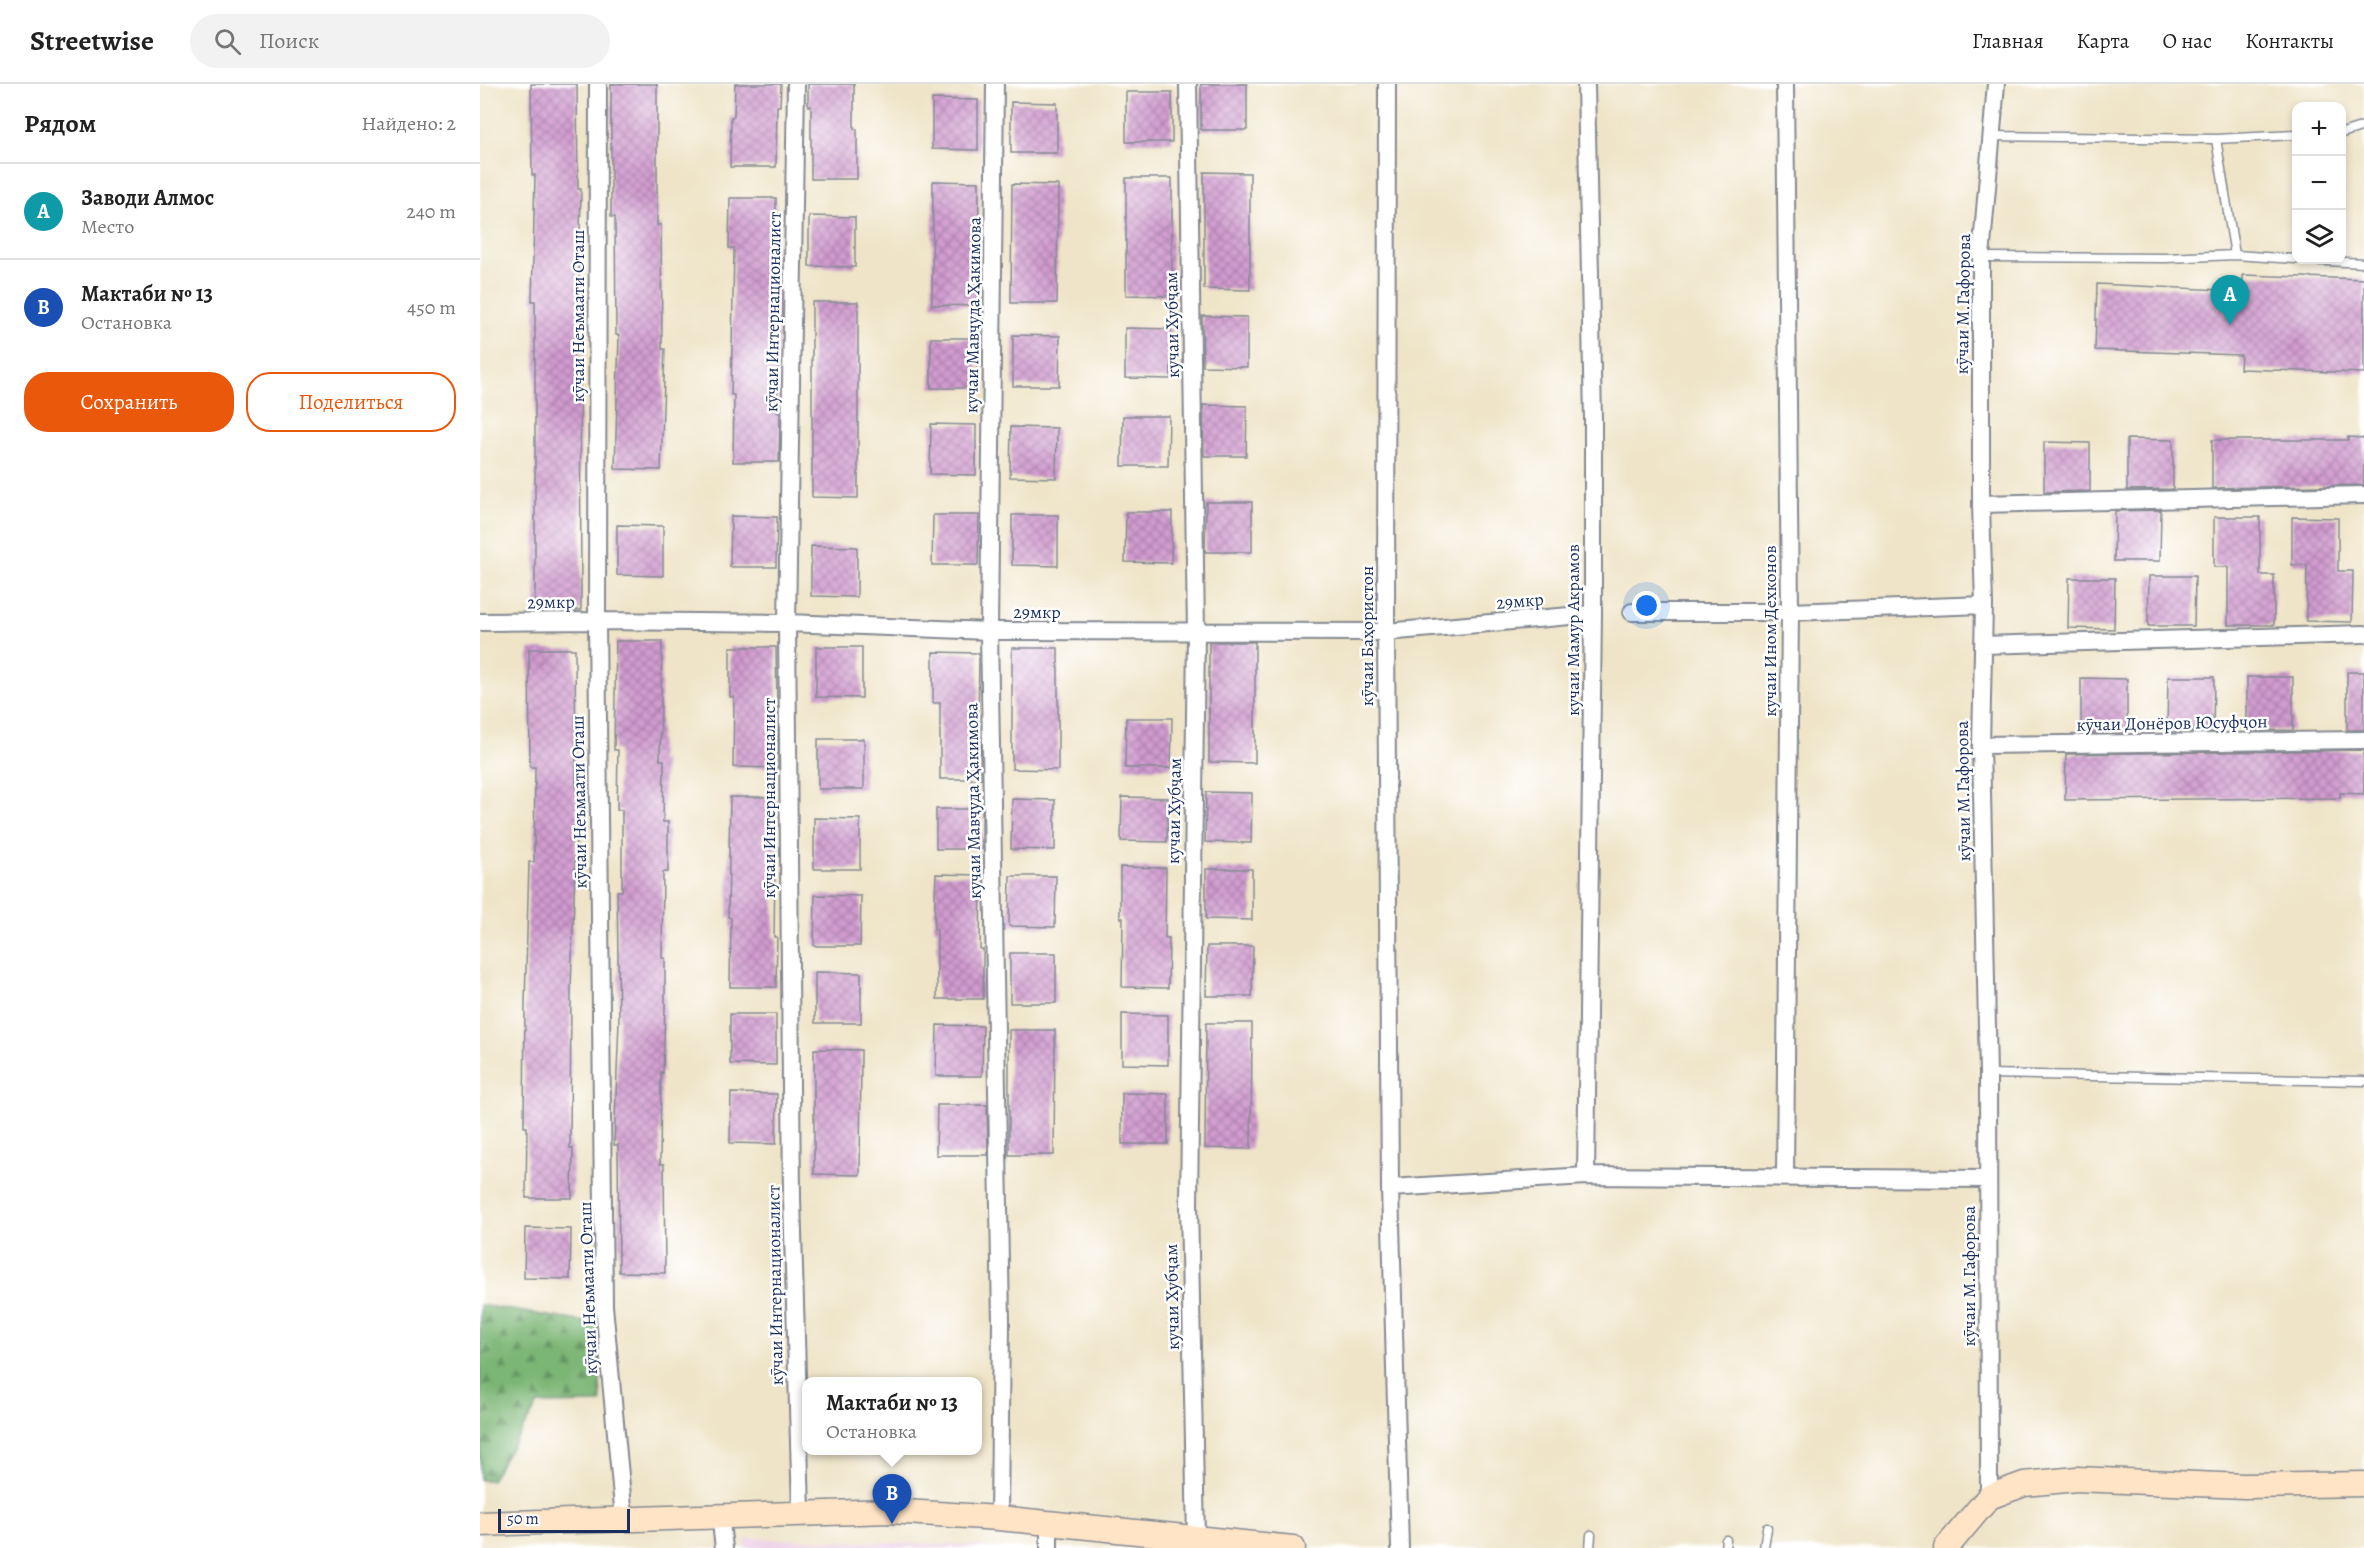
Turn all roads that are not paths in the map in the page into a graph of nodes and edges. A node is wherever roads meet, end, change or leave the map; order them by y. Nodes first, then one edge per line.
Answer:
1 (598, 84) edge
2 (796, 84) edge
3 (995, 84) edge
4 (1188, 84) edge
5 (1387, 84) edge
6 (1586, 84) edge
7 (1785, 84) edge
8 (1996, 84) edge
9 (2364, 126) edge
10 (2346, 132) edge
11 (2292, 135) edge
12 (1992, 136) junction
13 (2216, 139) junction
14 (2235, 255) junction
15 (1981, 257) junction
16 (2292, 259) edge
17 (2346, 262) edge
18 (2364, 263) edge
19 (2364, 495) edge
20 (1981, 504) junction
21 (1984, 605) junction
22 (1632, 612) dead end
23 (1791, 612) junction
24 (1593, 614) junction
25 (597, 621) junction
26 (480, 622) edge
27 (787, 623) junction
28 (989, 631) junction
29 (1386, 632) junction
30 (1196, 633) junction
31 (2364, 634) edge
32 (1983, 645) junction
33 (2364, 740) edge
34 (1981, 745) junction
35 (1988, 1074) junction
36 (2364, 1081) edge
37 (1586, 1176) junction
38 (1785, 1177) junction
39 (1988, 1179) junction
40 (1390, 1188) junction
41 (2364, 1484) edge
42 (1989, 1497) junction
43 (801, 1512) junction
44 (720, 1515) junction
45 (624, 1518) junction
46 (999, 1518) junction
47 (1049, 1523) junction
48 (480, 1524) edge
49 (1767, 1528) dead end
50 (1591, 1535) dead end
51 (1196, 1538) junction
52 (724, 1548) edge
53 (1049, 1548) edge
54 (1293, 1548) edge
55 (1400, 1548) edge
56 (1590, 1548) edge
57 (1764, 1548) edge
58 (1946, 1548) edge

1 - 25 street, кӯчаи Неъмаати Оташ
2 - 27 street, кӯчаи Интернационалист
3 - 28 street, кучаи Мавҷуда Ҳакимова
4 - 30 street, кучаи Хубҷам
5 - 29 street, кӯчаи Баҳористон
6 - 24 street, кучаи Мамур Акрамов
7 - 23 street, кучаи Ином Дехконов
8 - 12 street, кӯчаи М.Гафорова
9 - 10 lane
11 - 13 lane
12 - 13 lane
12 - 15 street, кӯчаи М.Гафорова
13 - 14 lane
14 - 15 lane
14 - 16 lane
15 - 20 street, кӯчаи М.Гафорова
17 - 18 lane
19 - 20 street
20 - 21 street, кӯчаи М.Гафорова
21 - 23 street
21 - 32 street, кӯчаи М.Гафорова
22 - 23 street
23 - 38 street, кучаи Ином Дехконов
24 - 29 street, 29мкр
24 - 37 street, кучаи Мамур Акрамов
25 - 26 street, 29мкр
25 - 27 street, 29мкр
25 - 45 street, кӯчаи Неъмаати Оташ
27 - 28 street, 29мкр
27 - 43 street, кӯчаи Интернационалист
28 - 30 street, 29мкр
28 - 46 street, кучаи Мавҷуда Ҳакимова
29 - 30 street, 29мкр
29 - 40 street, кӯчаи Баҳористон
30 - 51 street, кучаи Хубҷам
31 - 32 street
32 - 34 street, кӯчаи М.Гафорова
33 - 34 street, кӯчаи Донёров Юсуфҷон
34 - 35 street, кӯчаи М.Гафорова
35 - 36 lane
35 - 39 street, кӯчаи М.Гафорова
37 - 38 street
37 - 40 street
38 - 39 street
39 - 42 street, кӯчаи М.Гафорова
40 - 55 street, кӯчаи Баҳористон
41 - 42 main road
42 - 58 main road
43 - 44 main road
43 - 46 main road
44 - 45 main road
44 - 52 street
45 - 48 main road
46 - 47 main road
47 - 51 main road
47 - 53 street
49 - 57 lane
50 - 56 lane
51 - 54 main road

